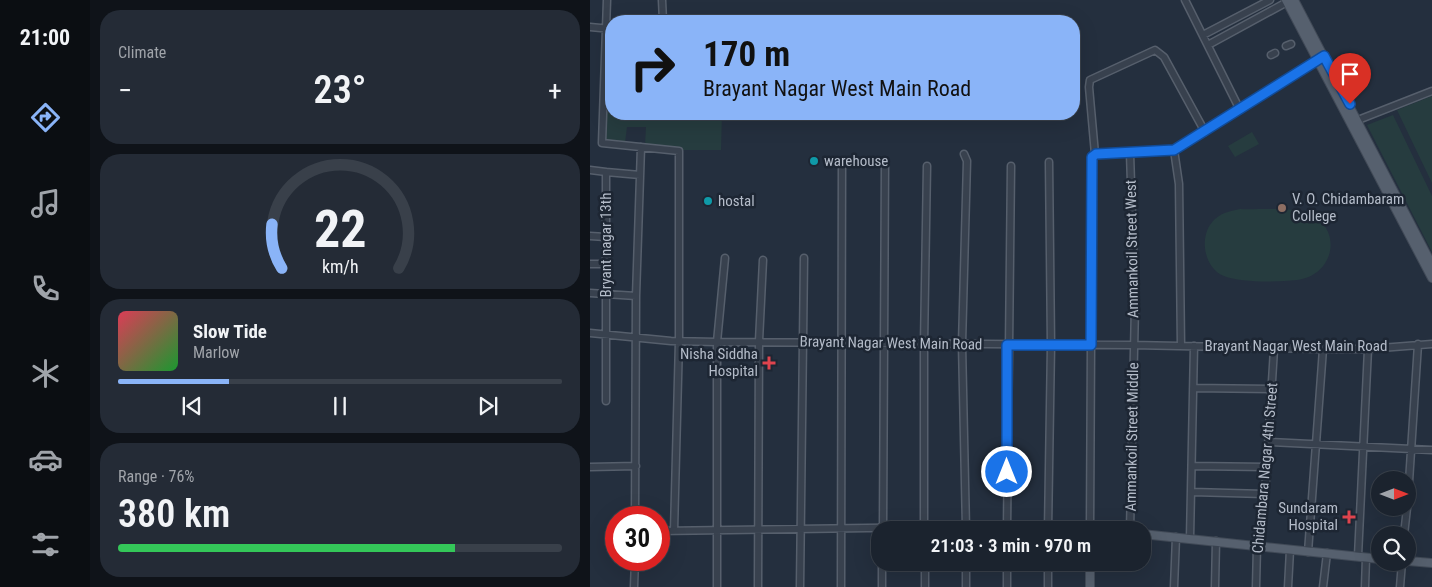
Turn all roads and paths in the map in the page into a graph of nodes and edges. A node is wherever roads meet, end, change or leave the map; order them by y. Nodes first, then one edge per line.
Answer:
1 (608, 0) edge
2 (662, 0) edge
3 (1185, 0) edge
4 (1270, 0) edge
5 (1289, 1) edge
6 (609, 15) edge
7 (663, 15) edge
8 (590, 27) edge
9 (605, 29) edge
10 (1203, 36) junction
11 (1208, 45) junction
12 (1321, 58) junction
13 (1432, 91) edge
14 (605, 94) edge
15 (1240, 110) junction
16 (1358, 120) junction
17 (1205, 132) junction
18 (641, 147) junction
19 (1174, 150) junction
20 (1130, 153) junction
21 (1096, 154) junction
22 (966, 158) dead end
23 (842, 162) dead end
24 (1049, 162) dead end
25 (885, 164) dead end
26 (927, 166) dead end
27 (1011, 166) dead end
28 (590, 170) edge
29 (606, 172) junction
30 (640, 175) junction
31 (590, 236) edge
32 (606, 237) junction
33 (725, 258) dead end
34 (804, 258) dead end
35 (764, 260) dead end
36 (590, 264) edge
37 (606, 264) junction
38 (1432, 265) edge
39 (1432, 278) edge
40 (590, 293) edge
41 (606, 293) junction
42 (636, 296) junction
43 (590, 333) edge
44 (606, 334) junction
45 (636, 337) junction
46 (679, 341) junction
47 (759, 341) junction
48 (717, 342) junction
49 (802, 342) junction
50 (842, 342) junction
51 (885, 344) junction
52 (924, 344) junction
53 (962, 344) junction
54 (1418, 344) junction
55 (1432, 344) edge
56 (1007, 345) junction
57 (1051, 345) junction
58 (1091, 345) junction
59 (1133, 345) junction
60 (1181, 346) junction
61 (1194, 346) junction
62 (1274, 349) junction
63 (1323, 349) junction
64 (1368, 349) junction
65 (1193, 388) junction
66 (1272, 389) junction
67 (606, 401) dead end
68 (1268, 442) junction
69 (1317, 445) junction
70 (1363, 448) junction
71 (1412, 449) junction
72 (1432, 450) edge
73 (636, 466) junction
74 (1192, 466) junction
75 (590, 467) edge
76 (1267, 467) junction
77 (1410, 471) edge
78 (1192, 492) junction
79 (1265, 494) junction
80 (635, 506) edge
81 (883, 521) edge
82 (924, 521) edge
83 (966, 521) edge
84 (1007, 521) edge
85 (1048, 521) edge
86 (1093, 521) edge
87 (1130, 521) edge
88 (758, 529) junction
89 (871, 529) edge
90 (800, 530) junction
91 (842, 530) junction
92 (670, 531) edge
93 (674, 531) junction
94 (718, 531) junction
95 (1151, 535) edge
96 (1176, 537) junction
97 (1190, 538) junction
98 (1216, 541) junction
99 (1257, 546) junction
100 (1290, 550) junction
101 (1308, 552) junction
102 (1327, 553) junction
103 (1358, 556) junction
104 (1366, 558) junction
105 (1371, 558) edge
106 (1416, 561) edge
107 (1432, 563) edge
108 (635, 571) edge
109 (882, 571) edge
110 (924, 571) edge
111 (966, 571) edge
112 (1007, 571) edge
113 (1048, 571) edge
114 (1090, 571) edge
115 (1401, 571) edge
116 (634, 587) edge
117 (717, 587) edge
118 (758, 587) edge
119 (800, 587) edge
120 (841, 587) edge
121 (882, 587) edge
122 (925, 587) edge
123 (966, 587) edge
124 (1007, 587) edge
125 (1048, 587) edge
126 (1090, 587) edge
127 (1174, 587) edge
128 (1215, 587) edge
129 (1256, 587) edge
130 (1288, 587) edge
131 (1323, 587) edge
132 (1365, 587) edge
133 (1400, 587) edge

1 - 6 street
2 - 7 street
3 - 10 street
4 - 10 street
5 - 11 street
5 - 12 main road
8 - 9 street
10 - 11 street
11 - 15 street
12 - 15 street
12 - 16 main road
12 - 39 main road
13 - 16 street
14 - 18 street
15 - 17 street
16 - 38 main road
17 - 19 street
17 - 21 street
18 - 30 street
18 - 46 street
19 - 20 street
19 - 60 street
20 - 21 street
20 - 59 street, Ammankoil Street West
21 - 58 street
22 - 53 street
23 - 50 street
24 - 57 street
25 - 51 street
26 - 52 street
27 - 56 street
28 - 29 street, Bryant nagar 13th
29 - 30 street
29 - 32 street, Bryant nagar 13th
30 - 42 street
31 - 32 street
32 - 37 street, Bryant nagar 13th
33 - 48 street
34 - 49 street
35 - 47 street
36 - 37 street
37 - 41 street, Bryant nagar 13th
40 - 41 street
41 - 42 street
41 - 44 street, Bryant nagar 13th
42 - 45 street
43 - 44 street, Brayant Nagar West Main Road
44 - 45 street, Brayant Nagar West Main Road
44 - 67 street, Bryant nagar 13th
45 - 46 street, Brayant Nagar West Main Road
45 - 73 street
46 - 48 street, Brayant Nagar West Main Road
46 - 93 street
47 - 48 street, Brayant Nagar West Main Road
47 - 49 street, Brayant Nagar West Main Road
47 - 88 street
48 - 94 street
49 - 50 street, Brayant Nagar West Main Road
49 - 90 street
50 - 51 street, Brayant Nagar West Main Road
50 - 91 street
51 - 52 street, Brayant Nagar West Main Road
51 - 81 street
52 - 53 street, Brayant Nagar West Main Road
52 - 82 street
53 - 56 street, Brayant Nagar West Main Road
53 - 83 street
54 - 55 street, Brayant Nagar West Main Road
54 - 64 street, Brayant Nagar West Main Road
54 - 71 street
56 - 57 street, Brayant Nagar West Main Road
56 - 84 street
57 - 58 street, Brayant Nagar West Main Road
57 - 85 street
58 - 59 street, Brayant Nagar West Main Road
58 - 86 street
59 - 60 street, Brayant Nagar West Main Road
59 - 87 street, Ammankoil Street Middle
60 - 61 street, Brayant Nagar West Main Road
61 - 62 street, Brayant Nagar West Main Road
61 - 65 street
62 - 63 street, Brayant Nagar West Main Road
62 - 66 street, Chidambara Nagar 4th Street
63 - 64 street, Brayant Nagar West Main Road
63 - 69 street
64 - 70 street
65 - 66 street
65 - 74 street
66 - 68 street, Chidambara Nagar 4th Street
68 - 69 street
68 - 76 street, Chidambara Nagar 4th Street
69 - 70 street
69 - 101 street
70 - 71 street
70 - 103 street
71 - 72 street
71 - 77 street
73 - 75 street
73 - 80 street
74 - 76 street
74 - 78 street
76 - 79 street, Chidambara Nagar 4th Street
78 - 79 street
78 - 97 street
79 - 99 street, Chidambara Nagar 4th Street
88 - 90 street
88 - 94 street
88 - 118 street
89 - 91 street
90 - 91 street
90 - 119 street
91 - 120 street
92 - 93 street
93 - 94 street
94 - 117 street
95 - 96 main road
96 - 97 main road
96 - 127 street
97 - 98 main road
98 - 99 main road
98 - 128 street
99 - 100 main road
99 - 129 street, Chidambara Nagar 4th Street
100 - 101 main road
100 - 130 street
101 - 102 main road
102 - 103 main road
102 - 131 street
103 - 104 main road
104 - 105 main road
104 - 132 street
106 - 107 main road
108 - 116 street
109 - 121 street
110 - 122 street
111 - 123 street
112 - 124 street
113 - 125 street
114 - 126 main road
115 - 133 street

